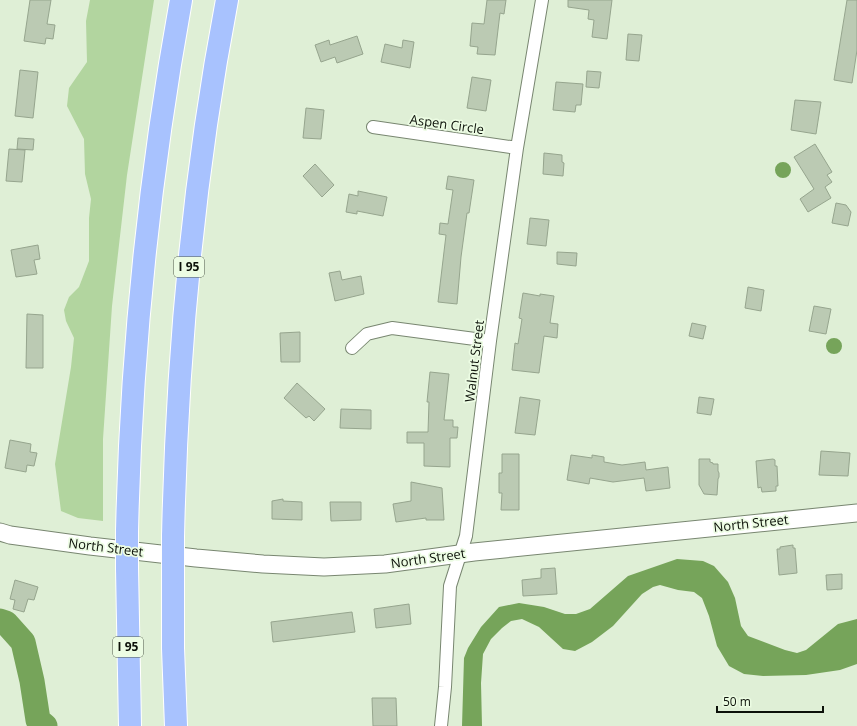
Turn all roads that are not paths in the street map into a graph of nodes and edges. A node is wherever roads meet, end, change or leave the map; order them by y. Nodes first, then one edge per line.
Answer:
1 (181, 0) edge
2 (227, 0) edge
3 (542, 0) edge
4 (373, 127) dead end
5 (517, 148) junction
6 (490, 341) junction
7 (352, 348) dead end
8 (857, 512) edge
9 (0, 532) edge
10 (460, 554) junction
11 (130, 726) edge
12 (176, 726) edge
13 (441, 726) edge

1 - 11 highway, I 95, bridge
2 - 12 highway, I 95, bridge
3 - 5 street, Walnut Street
4 - 5 street, Aspen Circle
5 - 6 street, Walnut Street
6 - 7 street
6 - 10 street, Walnut Street
8 - 10 main road, North Street
9 - 10 main road, North Street
10 - 13 street, Walnut Street

